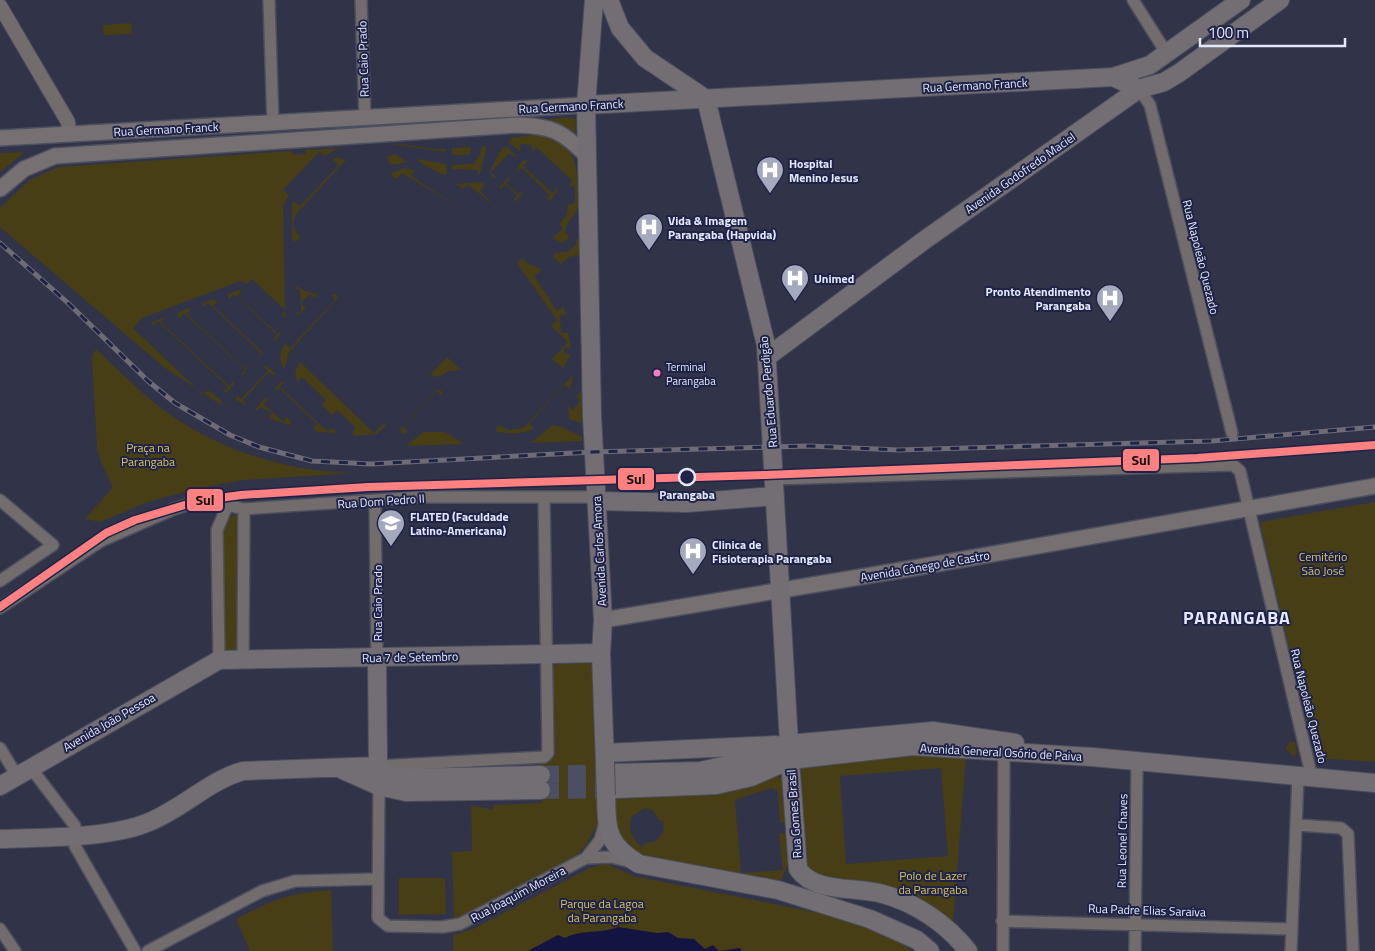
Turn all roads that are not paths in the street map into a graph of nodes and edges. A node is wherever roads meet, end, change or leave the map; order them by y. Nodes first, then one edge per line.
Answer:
1 (269, 0) edge
2 (361, 0) edge
3 (594, 0) edge
4 (609, 0) edge
5 (1133, 0) edge
6 (1241, 0) edge
7 (1280, 0) edge
8 (0, 6) edge
9 (1167, 54) junction
10 (1113, 77) junction
11 (1139, 89) junction
12 (706, 99) junction
13 (586, 105) junction
14 (365, 118) junction
15 (273, 124) junction
16 (69, 134) junction
17 (0, 138) edge
18 (587, 156) junction
19 (0, 181) edge
20 (0, 189) edge
21 (767, 357) junction
22 (1232, 433) dead end
23 (1237, 467) joint
24 (1375, 486) edge
25 (775, 487) junction
26 (544, 498) junction
27 (596, 499) junction
28 (0, 500) edge
29 (375, 501) junction
30 (228, 504) junction
31 (244, 508) junction
32 (1248, 510) junction
33 (0, 581) edge
34 (782, 589) junction
35 (0, 608) edge
36 (603, 620) junction
37 (601, 653) junction
38 (547, 654) junction
39 (377, 658) junction
40 (242, 659) junction
41 (219, 660) junction
42 (1004, 747) junction
43 (0, 748) edge
44 (789, 752) junction
45 (1137, 761) junction
46 (378, 766) junction
47 (340, 768) junction
48 (24, 772) junction
49 (609, 775) junction
50 (1305, 777) junction
51 (1375, 783) edge
52 (0, 786) edge
53 (379, 786) junction
54 (606, 821) junction
55 (1296, 825) junction
56 (75, 835) junction
57 (0, 839) edge
58 (586, 858) junction
59 (639, 864) junction
60 (798, 869) junction
61 (378, 879) junction
62 (778, 890) junction
63 (1002, 921) junction
64 (1135, 923) junction
65 (1291, 928) junction
66 (0, 929) edge
67 (15, 951) edge
68 (135, 951) edge
69 (148, 951) edge
70 (930, 951) edge
71 (968, 951) edge
72 (1003, 951) edge
73 (1135, 951) edge
74 (1291, 951) edge
75 (1352, 951) edge

1 - 15 street
2 - 14 street, Rua Caio Prado
3 - 13 main road, Avenida Carlos Amora
4 - 12 main road
5 - 9 street
6 - 9 main road
7 - 11 main road, Avenida Godofredo Maciel
8 - 16 street
9 - 10 main road
10 - 11 main road, Rua Germano Franck
10 - 12 main road, Rua Germano Franck
11 - 21 main road, Avenida Godofredo Maciel
11 - 22 street, Rua Napoleão Quezado
12 - 13 main road, Rua Germano Franck
12 - 21 main road, Rua Eduardo Perdigão
13 - 14 main road, Rua Germano Franck
13 - 18 main road, Avenida Carlos Amora
14 - 15 main road, Rua Germano Franck
15 - 16 main road, Rua Germano Franck
16 - 17 main road, Rua Germano Franck
16 - 19 main road
18 - 20 main road, Rua Germano Franck
18 - 27 main road, Avenida Carlos Amora
21 - 25 main road, Rua Eduardo Perdigão
23 - 25 street, Rua Dom Pedro II
23 - 32 street, Rua Napoleão Quezado
24 - 32 main road, Avenida Cônego de Castro
25 - 27 main road, Rua Dom Pedro II
25 - 34 main road, Rua Eduardo Perdigão
26 - 27 street, Rua Dom Pedro II
26 - 29 street, Rua Dom Pedro II
26 - 38 street
27 - 36 main road, Avenida Carlos Amora
28 - 33 street
29 - 31 street, Rua Dom Pedro II
29 - 39 street, Rua Caio Prado
30 - 31 street, Rua Dom Pedro II
30 - 35 street, Rua Dom Pedro II
30 - 41 street
31 - 40 street
32 - 34 main road, Avenida Cônego de Castro
32 - 50 street, Rua Napoleão Quezado
34 - 36 main road, Avenida Cônego de Castro
34 - 44 main road, Rua Eduardo Perdigão
36 - 37 main road, Avenida Carlos Amora
37 - 38 main road, Rua 7 de Setembro
37 - 49 main road, Avenida Carlos Amora
38 - 39 main road, Rua 7 de Setembro
38 - 46 street
39 - 40 main road, Rua 7 de Setembro
39 - 46 main road, Rua Caio Prado
40 - 41 main road, Rua 7 de Setembro
41 - 48 main road, Avenida João Pessoa
42 - 44 main road, Avenida General Osório de Paiva
42 - 45 main road, Avenida General Osório de Paiva
42 - 63 street
43 - 48 street
44 - 49 main road
44 - 49 main road, Avenida General Osório de Paiva
44 - 60 main road, Rua Gomes Brasil
45 - 50 main road, Avenida General Osório de Paiva
45 - 64 street, Rua Leonel Chaves
46 - 47 main road
46 - 53 main road
47 - 53 main road
47 - 56 main road
48 - 52 main road, Avenida João Pessoa
48 - 56 street
49 - 54 main road, Avenida Carlos Amora
50 - 51 main road, Avenida General Osório de Paiva
50 - 55 street, Rua Napoleão Quezado
53 - 61 street
54 - 58 street, Rua Joaquim Moreira
54 - 59 main road, Avenida Carlos Amora
55 - 65 street, Rua Napoleão Quezado
55 - 75 street
56 - 57 main road
56 - 68 street
58 - 59 street, Rua Joaquim Moreira
58 - 61 street, Rua Joaquim Moreira
59 - 62 main road, Rua Joaquim Moreira
60 - 62 main road
60 - 71 main road, Rua Gomes Brasil
61 - 69 street
62 - 70 main road
63 - 64 street, Rua Padre Elias Saraiva
63 - 72 street
64 - 65 street, Rua Padre Elias Saraiva
64 - 73 street, Rua Leonel Chaves
65 - 74 street, Rua Napoleão Quezado
66 - 67 street

